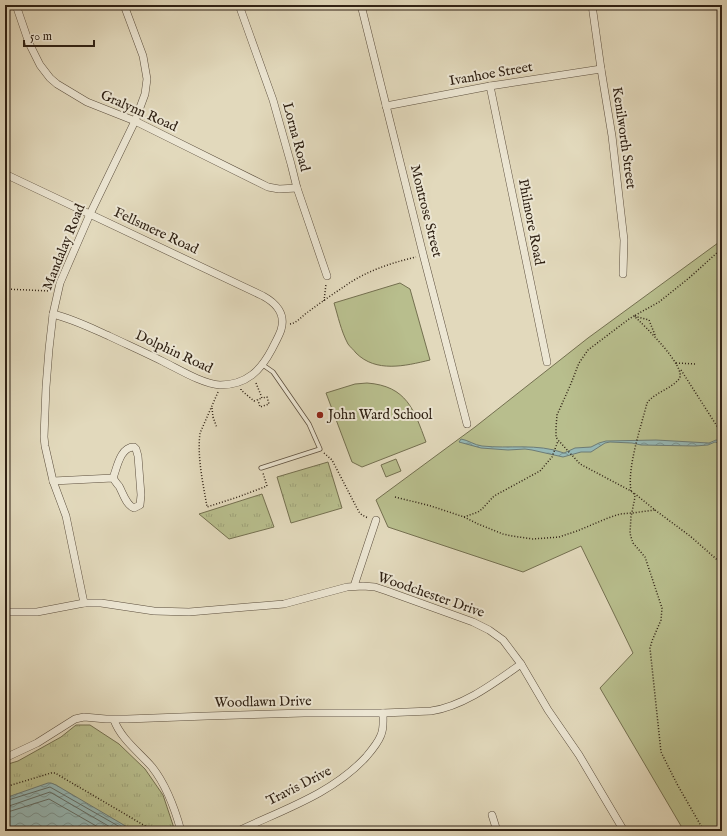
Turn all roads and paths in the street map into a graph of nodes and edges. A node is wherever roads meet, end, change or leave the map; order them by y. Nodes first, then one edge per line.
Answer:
1 (16, 5) edge
2 (124, 5) edge
3 (239, 5) edge
4 (361, 5) edge
5 (592, 5) edge
6 (601, 69) junction
7 (490, 86) junction
8 (386, 106) junction
9 (135, 121) junction
10 (5, 174) edge
11 (297, 188) junction
12 (90, 214) junction
13 (722, 250) edge
14 (718, 252) junction
15 (423, 255) junction
16 (722, 257) edge
17 (623, 274) dead end
18 (327, 276) joint
19 (5, 289) edge
20 (50, 291) dead end
21 (324, 301) junction
22 (53, 314) junction
23 (634, 316) junction
24 (283, 324) junction
25 (655, 336) junction
26 (547, 362) dead end
27 (676, 363) junction
28 (696, 364) dead end
29 (263, 365) junction
30 (680, 369) junction
31 (251, 376) junction
32 (238, 382) junction
33 (219, 384) junction
34 (262, 398) junction
35 (258, 400) junction
36 (264, 405) junction
37 (212, 406) junction
38 (266, 409) dead end
39 (467, 424) dead end
40 (217, 428) dead end
41 (722, 434) edge
42 (558, 440) junction
43 (320, 449) junction
44 (261, 468) joint
45 (113, 478) junction
46 (53, 481) junction
47 (632, 491) junction
48 (395, 497) dead end
49 (655, 510) junction
50 (632, 513) junction
51 (464, 517) junction
52 (376, 520) joint
53 (722, 564) edge
54 (354, 586) junction
55 (84, 603) junction
56 (5, 612) edge
57 (521, 664) junction
58 (383, 714) junction
59 (114, 720) junction
60 (5, 758) edge
61 (5, 787) edge
62 (492, 815) dead end
63 (150, 831) edge
64 (182, 831) edge
65 (238, 831) edge
66 (497, 831) edge
67 (624, 831) edge
68 (704, 831) edge

1 - 9 street, Gralynn Road
2 - 9 street, Mandalay Road
3 - 11 street, Lorna Road
4 - 8 street, Montrose Street
5 - 6 street, Kenilworth Street
6 - 7 street, Ivanhoe Street
6 - 17 street, Kenilworth Street
7 - 8 street, Ivanhoe Street
7 - 26 street, Philmore Road
8 - 15 street, Montrose Street
9 - 11 street, Gralynn Road
9 - 12 street, Mandalay Road
10 - 12 street, Fellsmere Road
11 - 18 street, Lorna Road
12 - 22 street, Mandalay Road
12 - 24 street, Fellsmere Road
13 - 14 path
14 - 16 path
14 - 23 path
15 - 21 path
15 - 39 street, Montrose Street
18 - 21 path
19 - 20 path
21 - 24 path
22 - 33 street, Dolphin Road
22 - 46 street, Mandalay Road
23 - 25 path
23 - 25 path
23 - 42 path
24 - 29 street, Dolphin Road
25 - 27 path
27 - 28 path
27 - 30 path
29 - 31 street, Dolphin Road
29 - 43 lane
30 - 41 path
30 - 47 path
31 - 32 street, Dolphin Road
31 - 34 path
32 - 33 street, Dolphin Road
32 - 35 path
33 - 37 path
34 - 35 path
34 - 36 path
35 - 36 path
36 - 38 path
37 - 40 path
37 - 44 path
42 - 47 path
42 - 51 path
43 - 44 lane
43 - 52 path
45 - 45 street
45 - 46 street
46 - 55 street, Mandalay Road
47 - 49 path
47 - 50 path
48 - 51 path
49 - 50 path
49 - 53 path
50 - 51 path
50 - 68 path
52 - 54 street
54 - 55 street, Woodchester Drive
54 - 57 street, Woodchester Drive
55 - 56 street, Woodchester Drive
57 - 58 street, Woodlawn Drive
57 - 67 street, Woodchester Drive
58 - 59 street, Woodlawn Drive
58 - 65 street, Travis Drive
59 - 60 street, Woodlawn Drive
59 - 64 street
61 - 63 path
62 - 66 street

